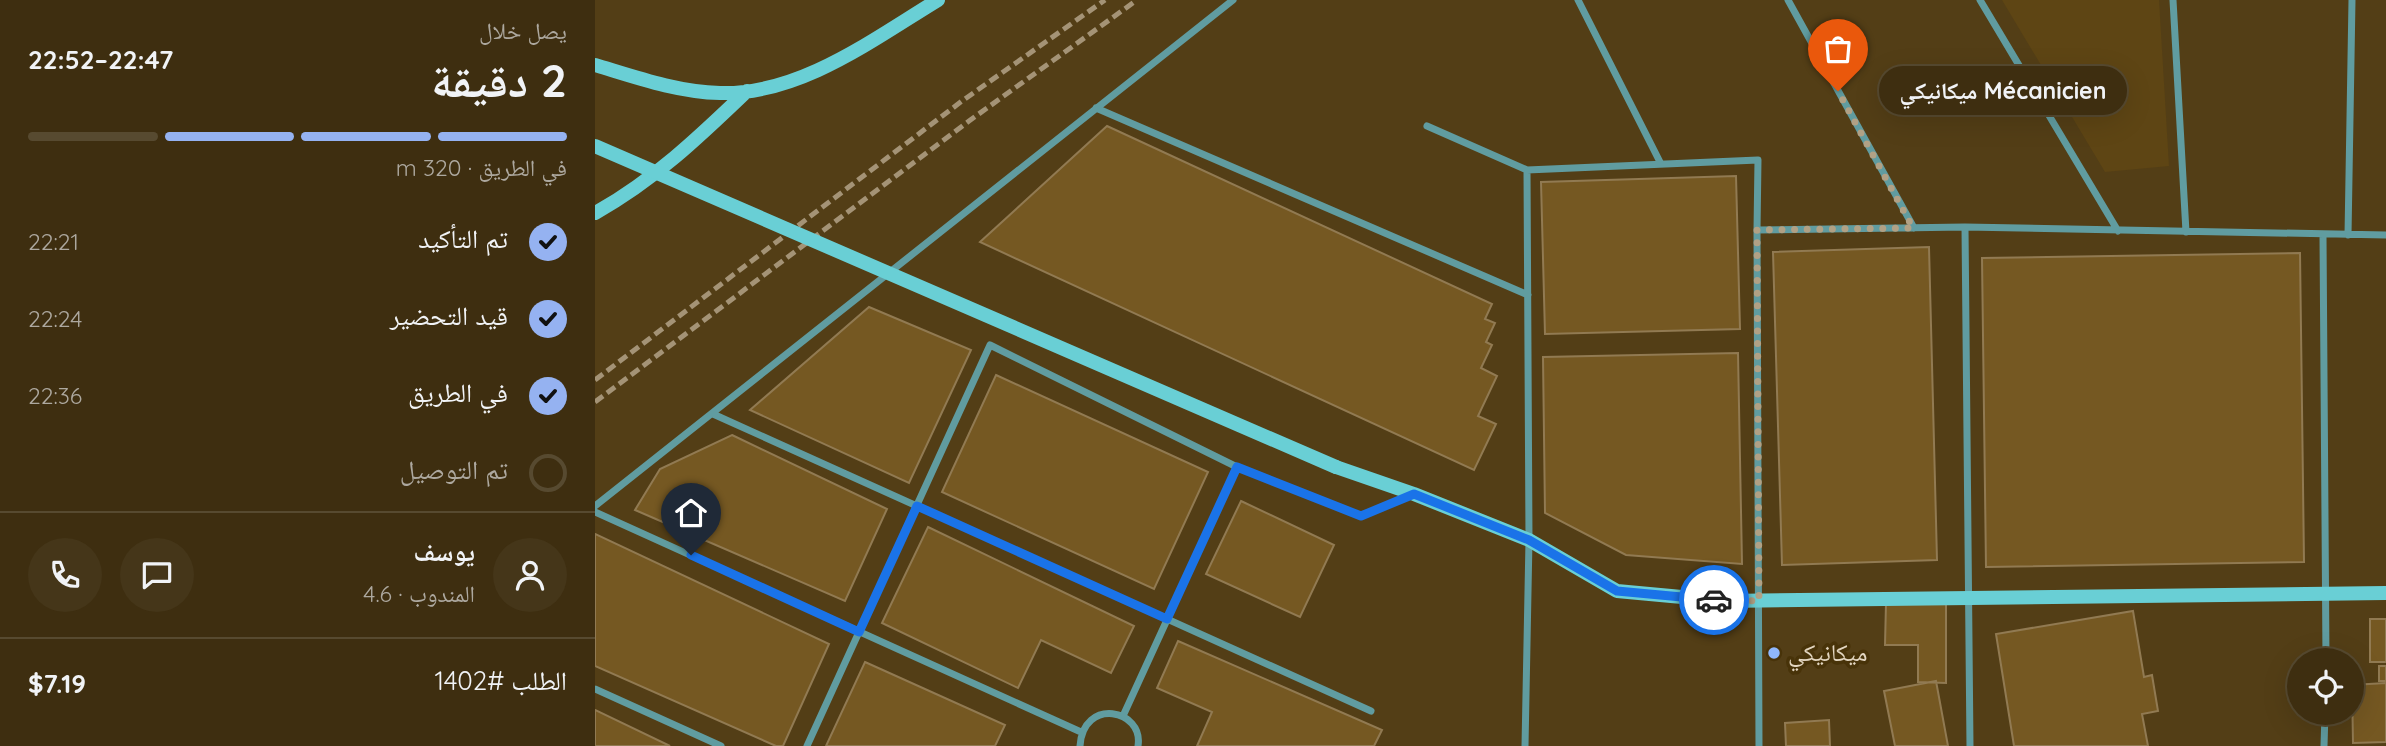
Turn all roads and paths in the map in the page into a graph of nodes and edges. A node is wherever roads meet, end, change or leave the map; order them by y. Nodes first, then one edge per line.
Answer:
1 (938, 0) edge
2 (1233, 0) edge
3 (1578, 0) edge
4 (1788, 0) edge
5 (1980, 0) edge
6 (2173, 0) edge
7 (2352, 0) edge
8 (595, 65) edge
9 (747, 91) junction
10 (1096, 108) junction
11 (1426, 126) dead end
12 (595, 146) edge
13 (1661, 164) junction
14 (1527, 170) junction
15 (595, 213) edge
16 (1913, 228) junction
17 (1965, 228) junction
18 (1757, 230) junction
19 (2118, 231) junction
20 (2186, 232) junction
21 (2323, 235) junction
22 (2348, 235) junction
23 (2386, 235) edge
24 (1528, 295) junction
25 (713, 414) junction
26 (1237, 467) junction
27 (1414, 494) junction
28 (595, 506) edge
29 (917, 506) junction
30 (595, 512) edge
31 (1529, 540) junction
32 (2386, 593) edge
33 (2327, 594) junction
34 (1969, 598) junction
35 (1759, 601) junction
36 (1167, 619) junction
37 (859, 632) junction
38 (2326, 648) edge
39 (595, 689) edge
40 (1371, 711) dead end
41 (1123, 716) junction
42 (2325, 725) edge
43 (1081, 732) junction
44 (721, 746) edge
45 (807, 746) edge
46 (1080, 746) edge
47 (1138, 746) edge
48 (1525, 746) edge
49 (1759, 746) edge
50 (1970, 746) edge
51 (2324, 746) edge

1 - 9 main road
2 - 10 street
3 - 13 street
4 - 16 street
5 - 19 street
6 - 20 street
7 - 22 street
8 - 9 main road
9 - 15 main road
10 - 24 street
10 - 25 street
11 - 14 street
12 - 27 main road, bridge
13 - 14 street
13 - 18 street
14 - 24 street
16 - 17 street
16 - 18 street
17 - 19 street
17 - 34 street
18 - 35 street
19 - 20 street
20 - 21 street
21 - 22 street
21 - 33 street
22 - 23 street
24 - 31 street
25 - 28 street
25 - 29 street
26 - 27 street
26 - 29 street
26 - 36 street
27 - 31 main road
29 - 36 street
29 - 37 street
30 - 37 street
31 - 35 main road
31 - 48 street
32 - 33 main road
33 - 34 main road
33 - 38 street
34 - 35 main road
34 - 50 street
35 - 49 street
36 - 40 street
36 - 41 street
37 - 43 street
37 - 45 street
39 - 44 street
41 - 43 street
41 - 47 street
42 - 51 street
43 - 46 street

